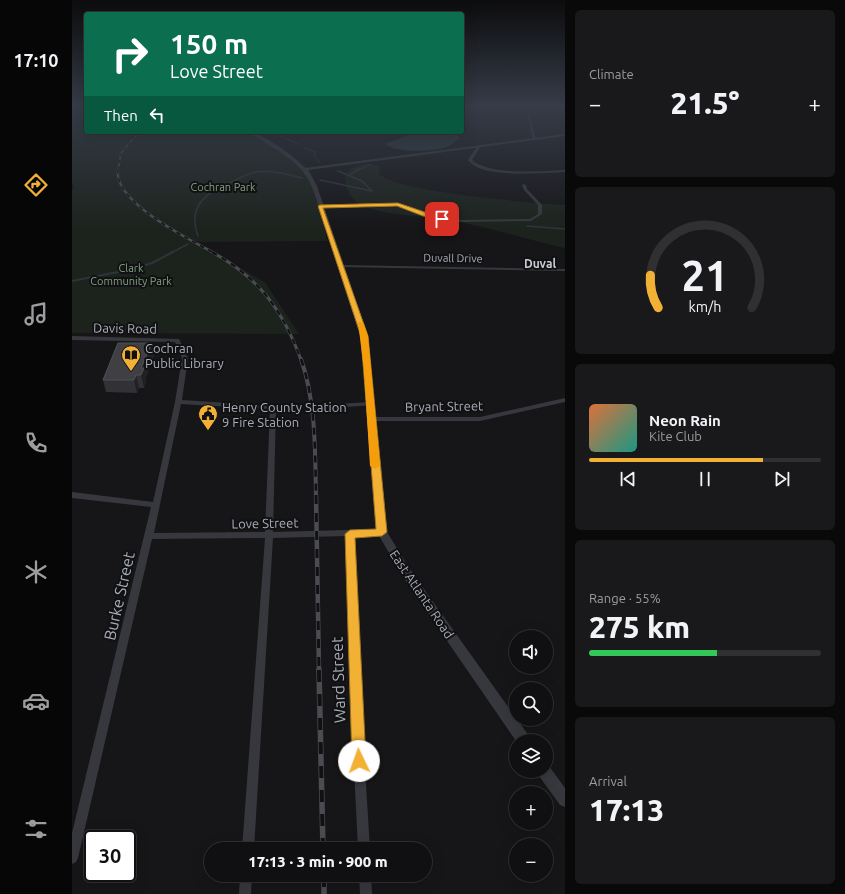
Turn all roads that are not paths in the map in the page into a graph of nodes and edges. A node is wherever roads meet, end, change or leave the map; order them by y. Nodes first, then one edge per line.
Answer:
1 (480, 146) edge
2 (275, 147) edge
3 (475, 147) edge
4 (306, 169) junction
5 (565, 171) edge
6 (524, 185) dead end
7 (320, 206) junction
8 (341, 266) junction
9 (565, 270) edge
10 (72, 338) edge
11 (178, 340) joint
12 (565, 400) edge
13 (178, 402) junction
14 (371, 404) junction
15 (319, 407) dead end
16 (370, 419) junction
17 (72, 495) edge
18 (156, 505) junction
19 (382, 532) junction
20 (350, 534) junction
21 (269, 535) junction
22 (149, 536) junction
23 (519, 734) edge
24 (549, 778) edge
25 (565, 800) edge
26 (248, 842) edge
27 (364, 842) edge
28 (72, 858) edge
29 (246, 882) edge
30 (365, 882) edge
31 (245, 894) edge
32 (366, 894) edge

1 - 5 street
2 - 4 street, East Atlanta Road
3 - 4 street
4 - 7 street, East Atlanta Road
6 - 7 street
7 - 8 street, East Atlanta Road
8 - 9 street, Duvall Drive
8 - 14 street, East Atlanta Road
10 - 11 street, Davis Road
11 - 13 street, Burke Street
12 - 16 street, Bryant Street
13 - 18 street, Burke Street
13 - 21 street
14 - 15 street
14 - 16 street, East Atlanta Road
16 - 19 street, East Atlanta Road
17 - 18 street
18 - 22 street, Burke Street
19 - 20 street, Love Street
19 - 23 street, East Atlanta Road
20 - 21 street, Love Street
20 - 27 street, Ward Street
21 - 22 street, Love Street
21 - 26 street
22 - 28 street, Burke Street
24 - 25 street
29 - 31 street
30 - 32 street

